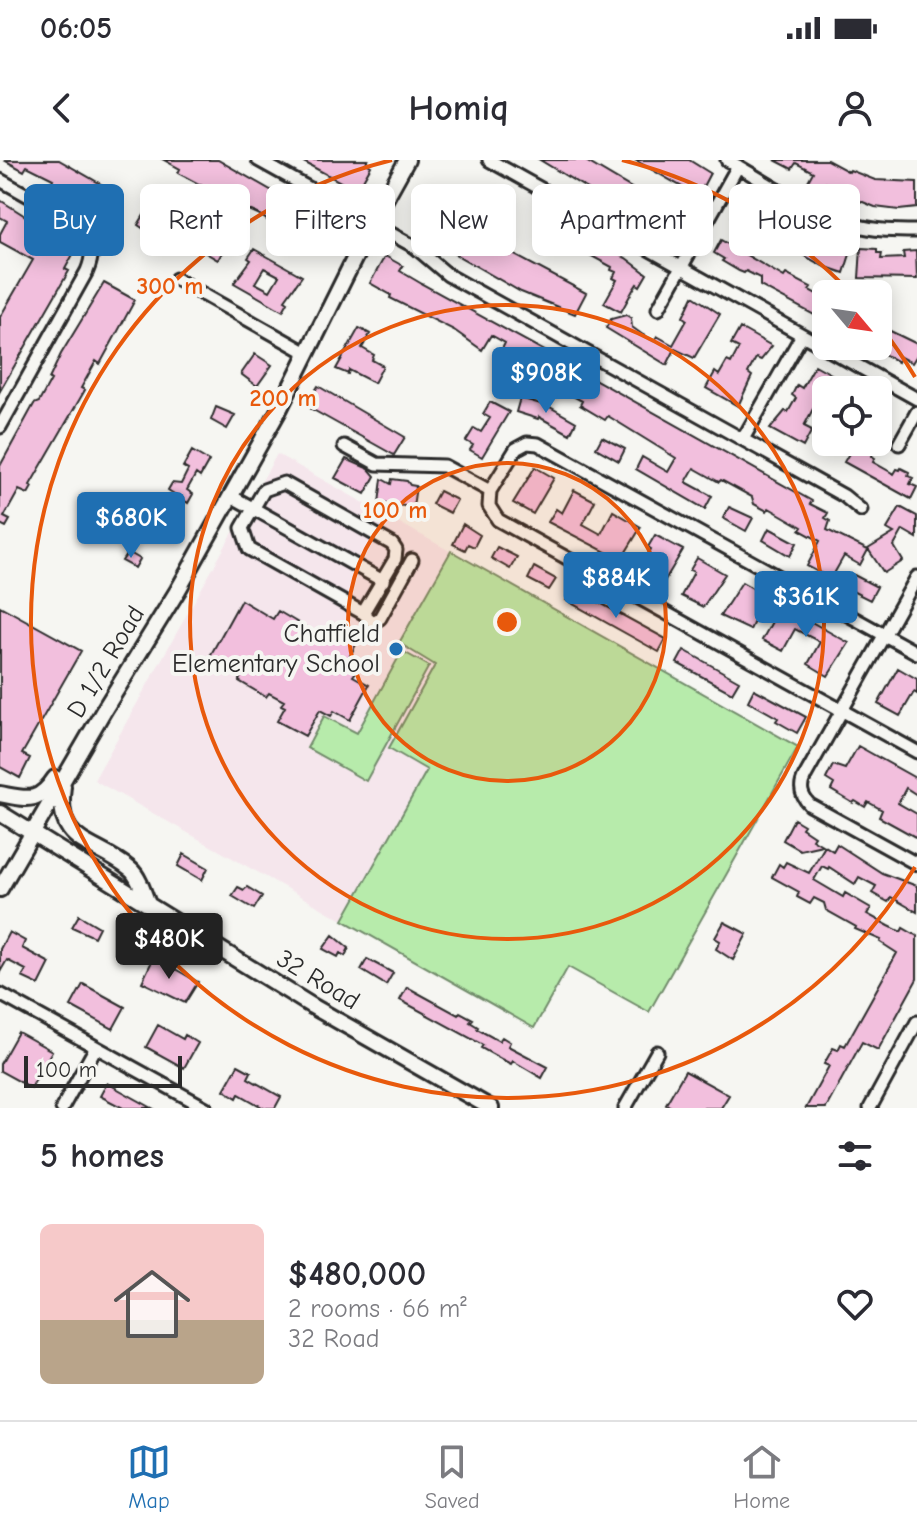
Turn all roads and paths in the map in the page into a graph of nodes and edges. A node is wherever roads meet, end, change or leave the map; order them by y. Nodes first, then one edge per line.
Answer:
1 (258, 160) edge
2 (407, 160) edge
3 (489, 160) edge
4 (732, 163) edge
5 (0, 180) edge
6 (301, 184) edge
7 (394, 184) edge
8 (917, 231) edge
9 (395, 236) edge
10 (356, 256) edge
11 (681, 267) junction
12 (176, 279) dead end
13 (658, 309) dead end
14 (802, 335) junction
15 (307, 353) junction
16 (917, 399) edge
17 (917, 412) edge
18 (0, 427) edge
19 (743, 439) junction
20 (899, 444) dead end
21 (344, 446) dead end
22 (490, 491) junction
23 (231, 496) junction
24 (253, 508) junction
25 (861, 510) dead end
26 (412, 560) dead end
27 (917, 577) edge
28 (383, 581) junction
29 (363, 613) junction
30 (885, 635) junction
31 (917, 653) edge
32 (843, 711) junction
33 (82, 749) junction
34 (917, 752) edge
35 (63, 779) junction
36 (0, 794) edge
37 (0, 813) edge
38 (33, 833) junction
39 (917, 864) edge
40 (0, 889) edge
41 (148, 904) junction
42 (0, 994) edge
43 (917, 1022) edge
44 (96, 1047) junction
45 (657, 1052) dead end
46 (62, 1108) edge
47 (205, 1108) edge
48 (491, 1108) edge
49 (625, 1108) edge
50 (870, 1108) edge

1 - 6 street
2 - 7 main road, D 1/2 Road
3 - 11 street
4 - 8 street
4 - 11 street
5 - 18 street
9 - 19 street
10 - 15 main road, D 1/2 Road
11 - 13 street
11 - 14 street
12 - 15 street
14 - 16 street
14 - 19 street
15 - 23 main road, D 1/2 Road
17 - 20 street
19 - 25 street
21 - 22 street
22 - 30 street
22 - 32 street
23 - 24 street
23 - 33 main road, D 1/2 Road
24 - 28 street
24 - 28 street
24 - 29 street
26 - 29 street
27 - 30 street
28 - 29 street
30 - 31 street
30 - 32 street
32 - 34 street
32 - 39 street
33 - 35 main road, D 1/2 Road
33 - 36 main road
35 - 38 main road, D 1/2 Road
35 - 41 main road
37 - 38 main road, 32 Road
38 - 40 main road, D 1/2 Road
38 - 41 main road, 32 Road
41 - 48 main road, 32 Road
42 - 44 street
43 - 50 street
44 - 46 street
44 - 47 street
45 - 49 street

